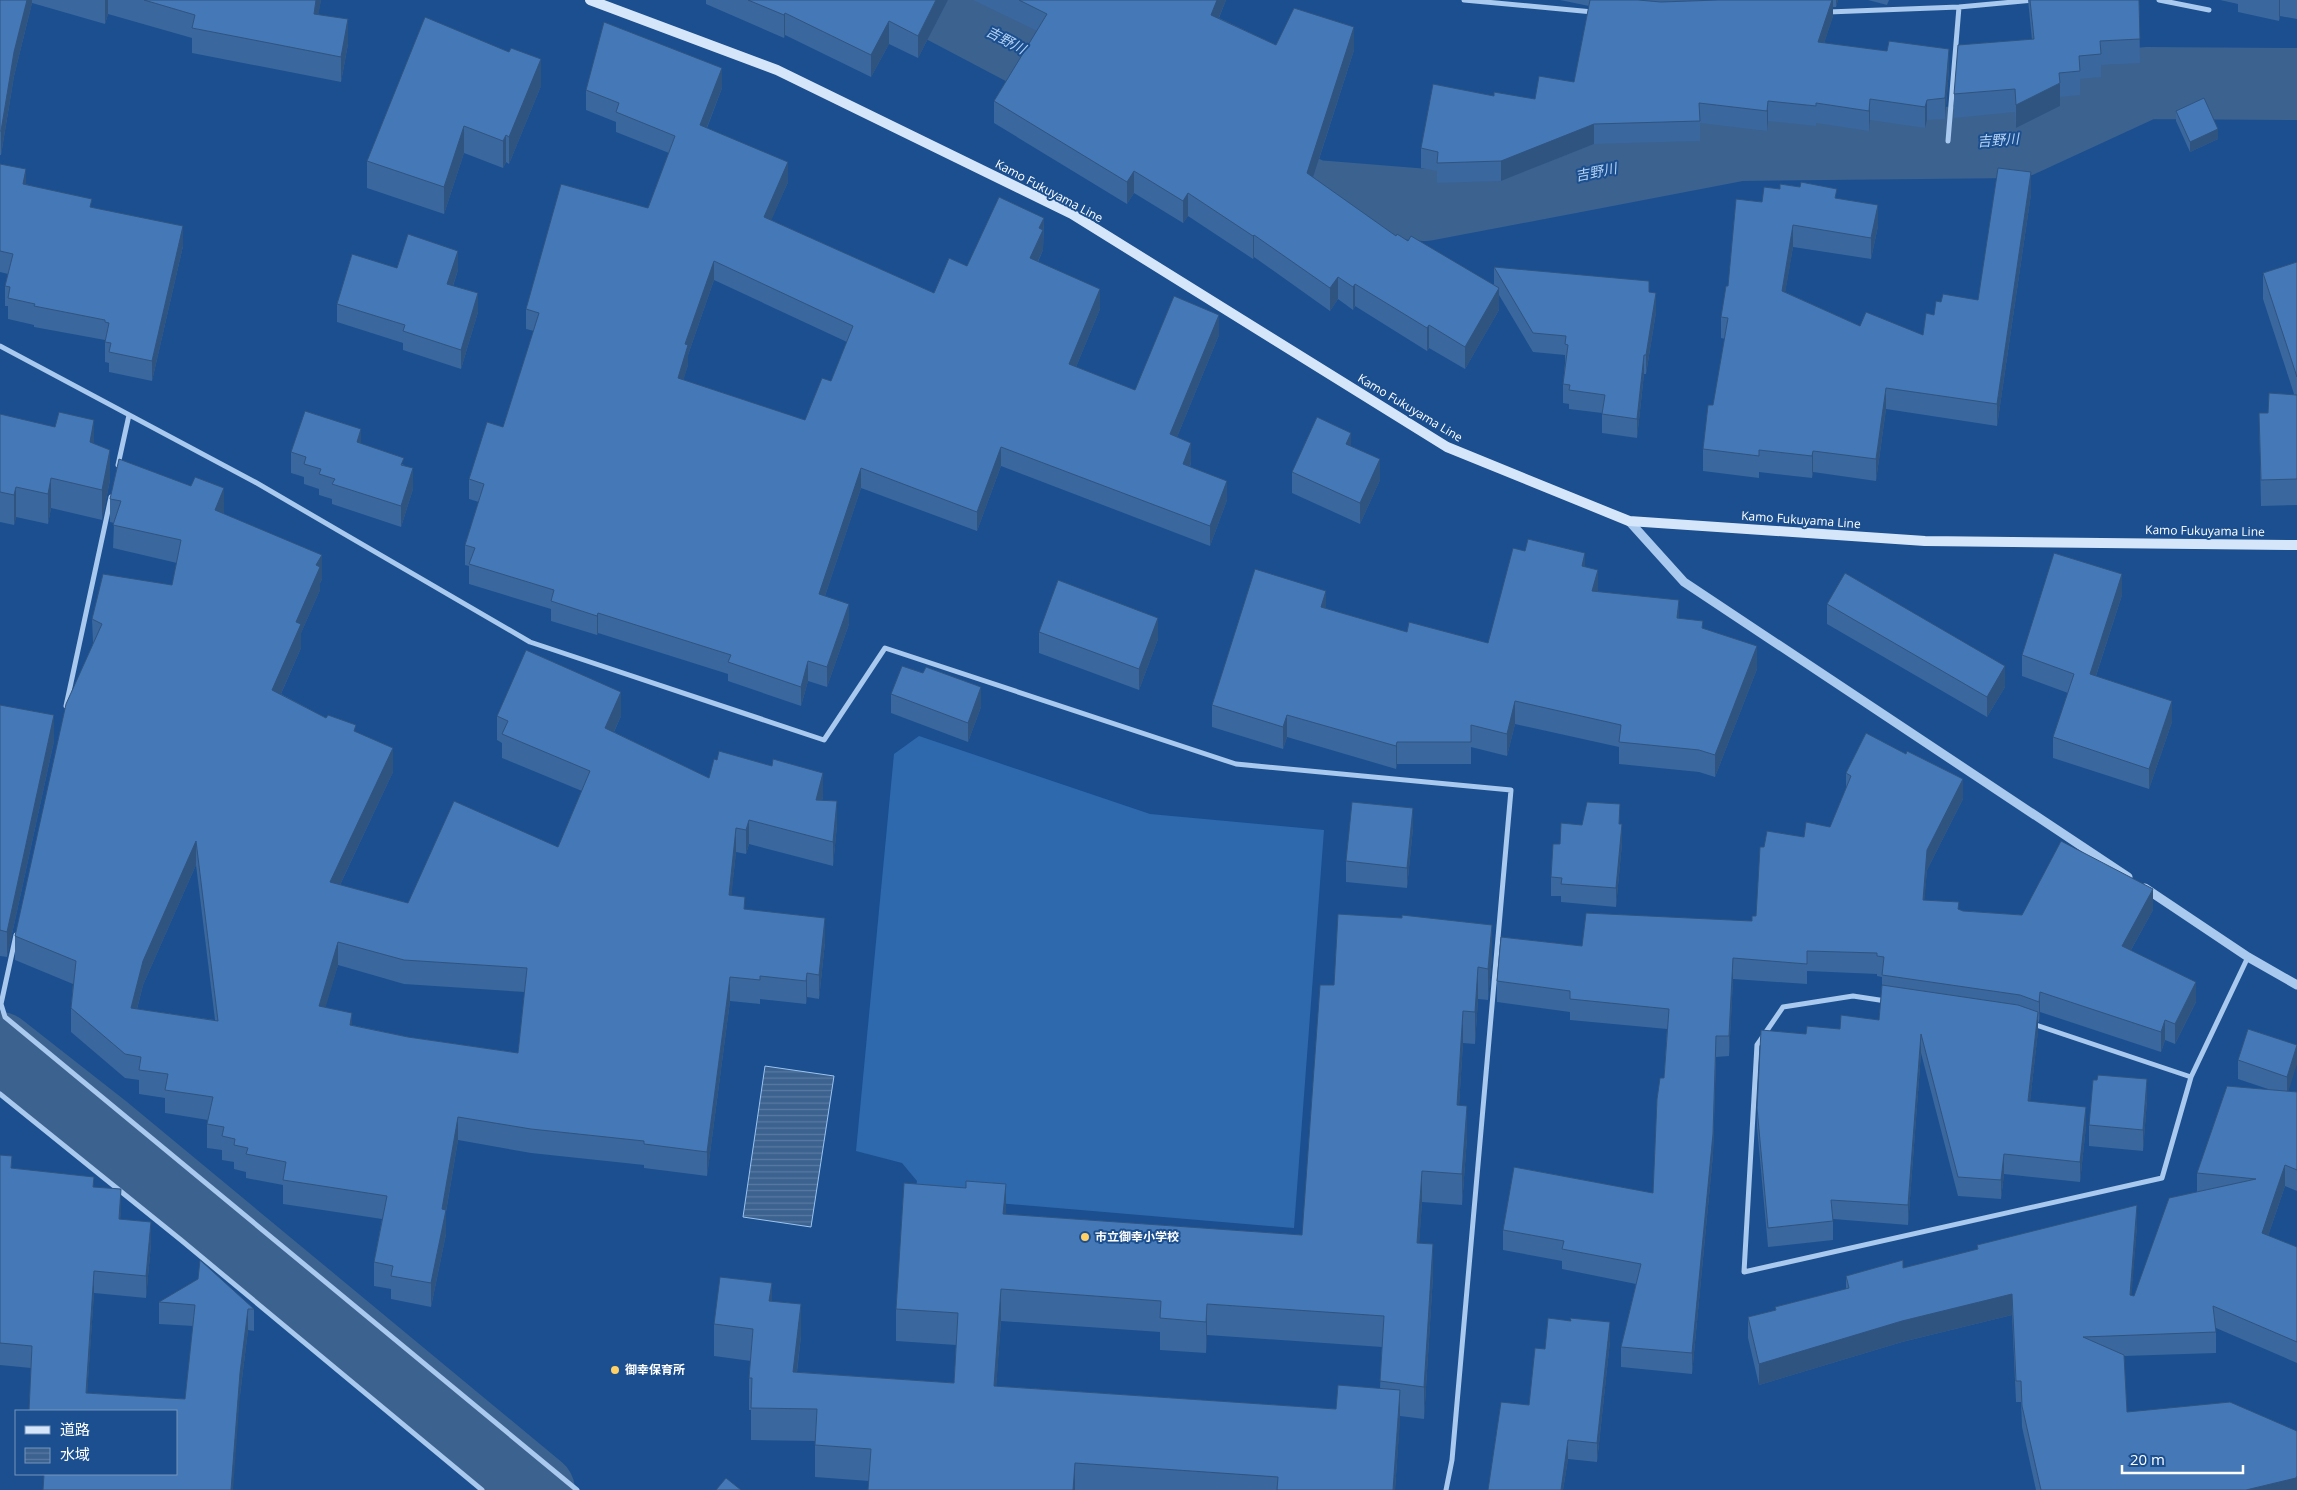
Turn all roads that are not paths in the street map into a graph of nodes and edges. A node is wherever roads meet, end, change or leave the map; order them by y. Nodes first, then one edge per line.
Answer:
1 (590, 0) edge
2 (1464, 0) edge
3 (2035, 0) edge
4 (2159, 0) edge
5 (1959, 7) junction
6 (2209, 10) dead end
7 (1820, 12) edge
8 (1602, 13) edge
9 (1948, 141) dead end
10 (0, 346) edge
11 (129, 415) junction
12 (117, 473) edge
13 (112, 492) edge
14 (1629, 521) junction
15 (2297, 545) edge
16 (64, 714) edge
17 (18, 927) edge
18 (2248, 957) junction
19 (2297, 985) edge
20 (1892, 1002) edge
21 (2028, 1023) edge
22 (2191, 1077) junction
23 (0, 1094) edge
24 (482, 1490) edge
25 (577, 1490) edge
26 (1446, 1490) edge

1 - 14 main road, Kamo Fukuyama Line
2 - 8 street
3 - 5 street
4 - 6 street
5 - 7 street
5 - 9 street
10 - 11 street
11 - 12 street
11 - 26 street
13 - 16 street
14 - 15 main road, Kamo Fukuyama Line
14 - 18 street
17 - 25 street
18 - 19 street
18 - 22 street
20 - 22 street
21 - 22 street
23 - 24 street

